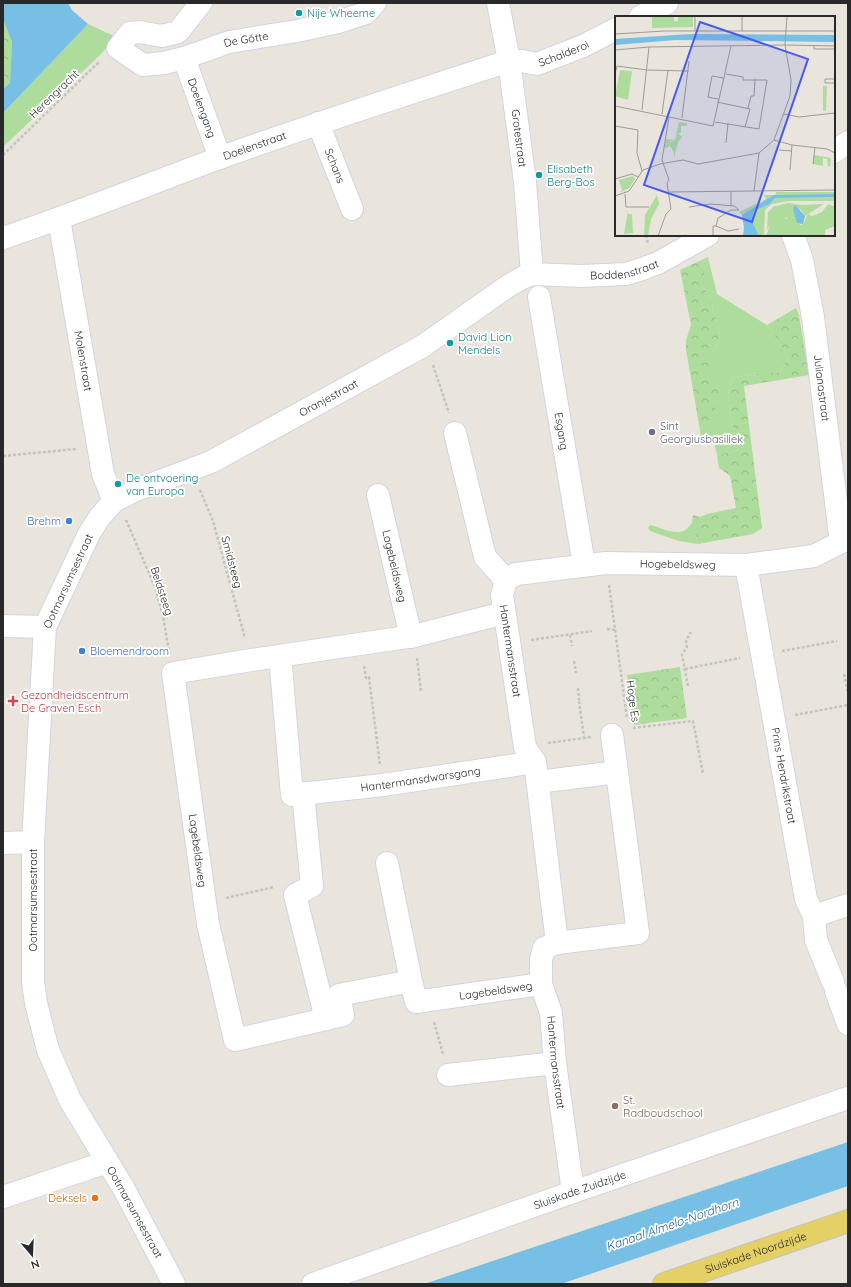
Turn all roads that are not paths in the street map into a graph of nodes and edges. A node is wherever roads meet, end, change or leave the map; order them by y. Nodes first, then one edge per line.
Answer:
1 (201, 3) edge
2 (375, 3) edge
3 (498, 3) edge
4 (666, 7) edge
5 (643, 16) edge
6 (615, 30) edge
7 (184, 58) junction
8 (509, 61) junction
9 (318, 123) junction
10 (220, 158) junction
11 (352, 209) dead end
12 (59, 219) junction
13 (706, 236) edge
14 (793, 236) edge
15 (3, 238) edge
16 (532, 274) junction
17 (539, 297) dead end
18 (455, 433) road end
19 (378, 495) dead end
20 (120, 509) junction
21 (844, 544) edge
22 (584, 565) junction
23 (746, 565) junction
24 (506, 580) junction
25 (504, 613) junction
26 (3, 626) edge
27 (45, 627) junction
28 (412, 636) junction
29 (280, 656) junction
30 (620, 732) road end
31 (532, 764) junction
32 (617, 772) junction
33 (304, 793) junction
34 (34, 842) junction
35 (3, 843) edge
36 (387, 863) dead end
37 (848, 905) edge
38 (814, 916) junction
39 (557, 943) junction
40 (411, 981) junction
41 (541, 984) junction
42 (326, 1019) junction
43 (848, 1024) edge
44 (555, 1063) junction
45 (448, 1075) road end
46 (848, 1098) edge
47 (107, 1162) junction
48 (573, 1192) junction
49 (3, 1197) edge
50 (848, 1221) edge
51 (174, 1284) edge
52 (313, 1284) edge
53 (664, 1284) edge

1 - 7 street, De Götte
2 - 7 street, De Götte
3 - 8 street, Grotestraat
4 - 5 street
6 - 8 street, Schalderoi
7 - 10 street, Doelengang
8 - 9 street, Doelenstraat
8 - 16 street, Grotestraat
9 - 10 street, Doelenstraat
9 - 11 street, Schans
10 - 12 street, Doelenstraat
12 - 15 street, Doelenstraat
12 - 20 street, Molenstraat
13 - 16 street, Boddenstraat
14 - 21 street, Julianastraat
16 - 20 street, Oranjestraat
17 - 22 street, Esgang
18 - 24 street
19 - 28 street, Lagebeldsweg
20 - 27 street, Ootmarsumsestraat
21 - 23 street, Hogebeldsweg
22 - 23 street, Hogebeldsweg
22 - 24 street, Hogebeldsweg
23 - 38 street, Prins Hendrikstraat
24 - 25 street, Hantermansstraat
25 - 28 street
25 - 31 street, Hantermansstraat
26 - 27 street
27 - 34 street, Ootmarsumsestraat
28 - 29 street
29 - 33 street
29 - 42 street, Lagebeldsweg
30 - 32 street, Hantermansstraat
31 - 32 street
31 - 33 street, Hantermansdwarsgang
31 - 39 street, Hantermansstraat
32 - 39 street, Hantermansstraat
33 - 42 street
34 - 35 street
34 - 47 street, Ootmarsumsestraat
36 - 40 street
37 - 38 street
38 - 43 street, Prins Hendrikstraat
39 - 41 street, Hantermansstraat
40 - 41 street, Lagebeldsweg
40 - 42 street, Lagebeldsweg
41 - 44 street, Hantermansstraat
44 - 45 street
44 - 48 street, Hantermansstraat
46 - 48 street, Sluiskade Zuidzijde
47 - 49 street
47 - 51 street, Ootmarsumsestraat
48 - 52 street, Sluiskade Zuidzijde
50 - 53 main road, Sluiskade Noordzijde

